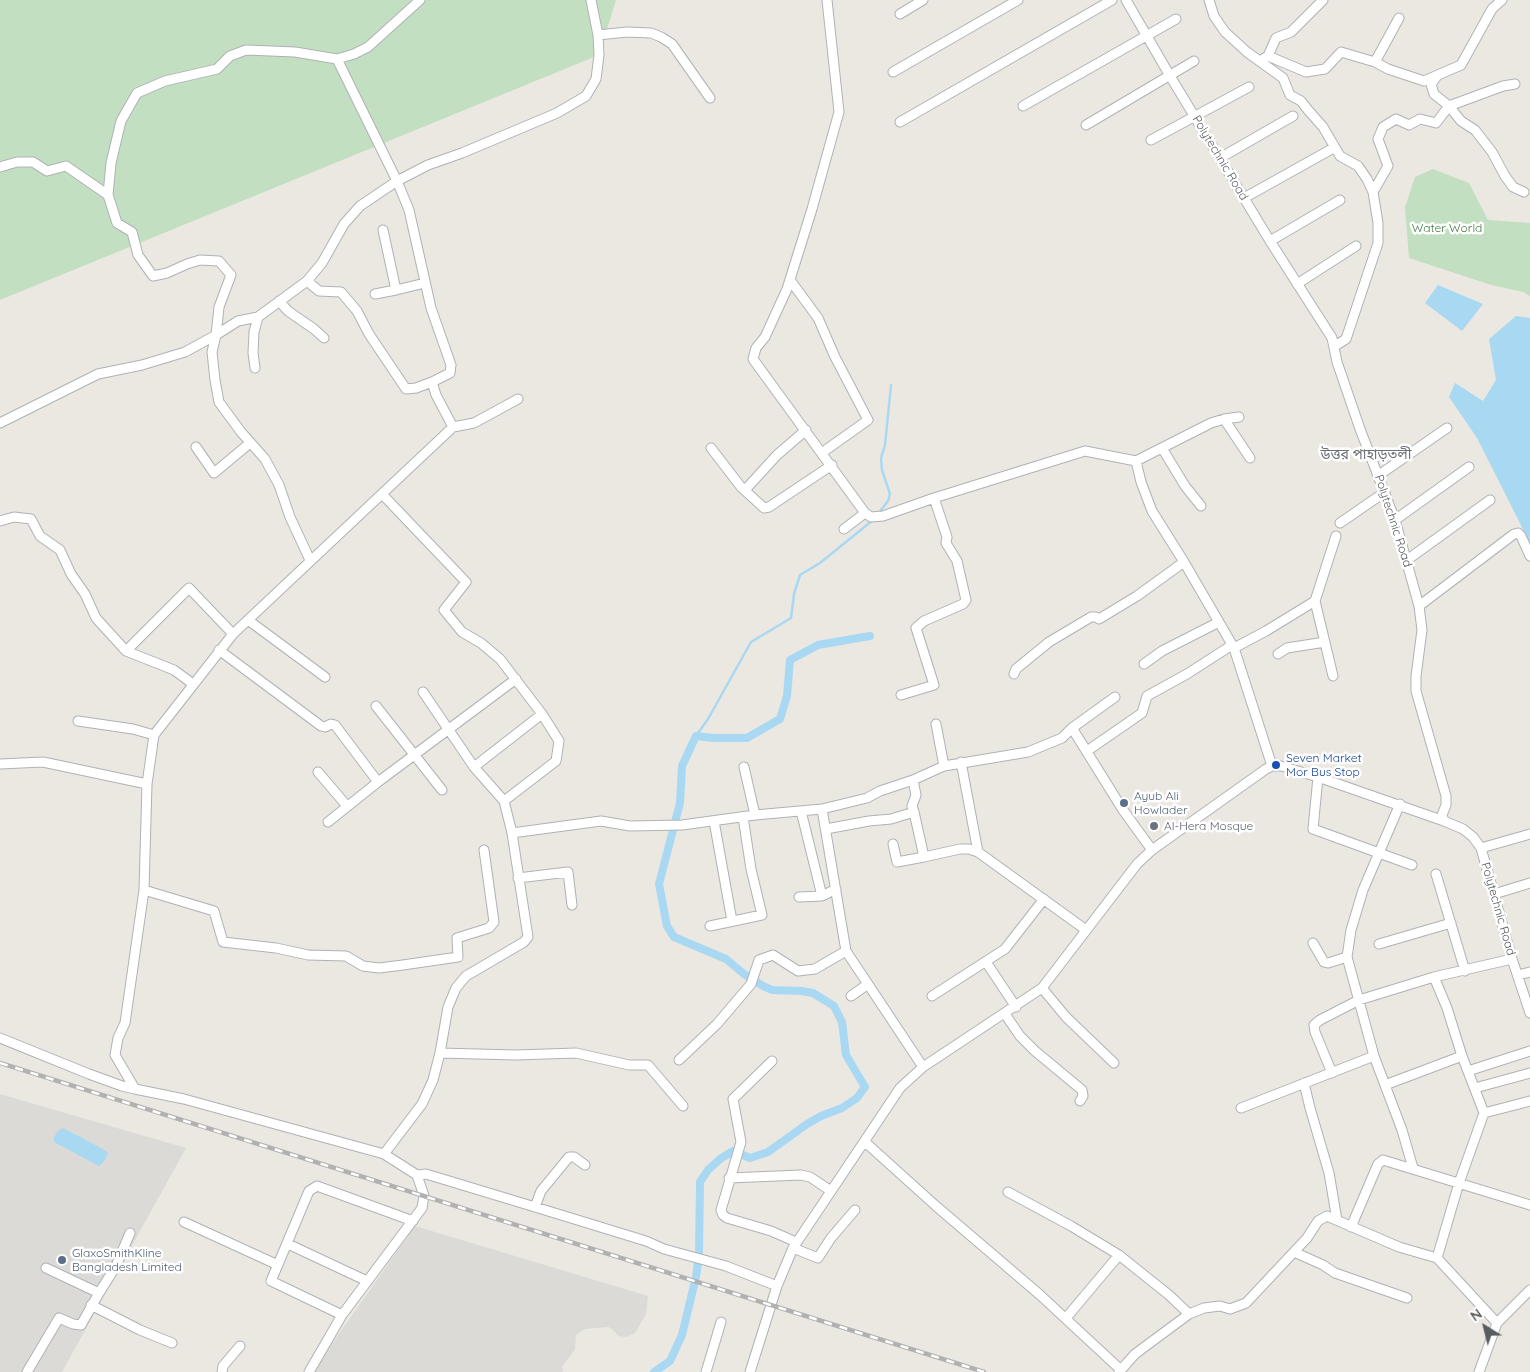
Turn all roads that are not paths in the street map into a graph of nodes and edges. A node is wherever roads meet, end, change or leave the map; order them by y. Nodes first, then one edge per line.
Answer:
1 (420, 0) edge
2 (591, 0) edge
3 (827, 0) edge
4 (923, 0) edge
5 (1018, 0) edge
6 (1112, 0) edge
7 (1126, 0) edge
8 (1209, 0) edge
9 (1323, 0) edge
10 (1502, 0) edge
11 (900, 14) dead end
12 (1398, 18) dead end
13 (1176, 19) dead end
14 (598, 35) junction
15 (1147, 36) junction
16 (1268, 56) junction
17 (337, 59) junction
18 (1194, 61) dead end
19 (1258, 61) junction
20 (1375, 62) junction
21 (893, 72) dead end
22 (1439, 73) junction
23 (1170, 76) junction
24 (1515, 84) dead end
25 (1248, 87) dead end
26 (710, 98) dead end
27 (1023, 106) dead end
28 (1449, 106) junction
29 (1195, 116) junction
30 (1292, 116) dead end
31 (900, 122) dead end
32 (1086, 125) dead end
33 (1151, 140) dead end
34 (1330, 150) dead end
35 (1220, 158) junction
36 (0, 168) edge
37 (397, 181) junction
38 (1373, 192) junction
39 (1524, 192) dead end
40 (108, 194) junction
41 (1244, 198) junction
42 (1340, 200) dead end
43 (383, 230) dead end
44 (1270, 241) junction
45 (1356, 246) dead end
46 (790, 280) junction
47 (307, 281) junction
48 (425, 283) junction
49 (1297, 284) junction
50 (396, 290) junction
51 (375, 294) dead end
52 (279, 301) junction
53 (258, 317) junction
54 (216, 335) junction
55 (324, 338) dead end
56 (1335, 346) junction
57 (255, 368) dead end
58 (432, 382) junction
59 (518, 399) dead end
60 (1239, 417) dead end
61 (1224, 418) junction
62 (0, 423) edge
63 (453, 427) junction
64 (1447, 428) dead end
65 (806, 430) junction
66 (250, 443) junction
67 (196, 447) dead end
68 (711, 448) dead end
69 (1162, 448) junction
70 (822, 452) junction
71 (1250, 458) dead end
72 (1136, 461) junction
73 (832, 465) junction
74 (1469, 466) dead end
75 (1379, 475) junction
76 (745, 490) junction
77 (1385, 492) junction
78 (382, 494) junction
79 (934, 498) junction
80 (1490, 500) dead end
81 (1201, 506) dead end
82 (868, 515) junction
83 (1396, 520) junction
84 (0, 521) edge
85 (1340, 523) dead end
86 (844, 529) dead end
87 (1336, 536) dead end
88 (1530, 556) edge
89 (310, 560) junction
90 (1407, 560) junction
91 (1184, 562) junction
92 (1315, 601) junction
93 (1419, 606) junction
94 (248, 620) junction
95 (1219, 622) junction
96 (233, 634) junction
97 (1325, 642) junction
98 (1233, 646) junction
99 (219, 650) junction
100 (126, 651) junction
101 (1278, 654) dead end
102 (1144, 664) dead end
103 (1014, 674) dead end
104 (1333, 676) dead end
105 (325, 677) dead end
106 (516, 679) junction
107 (193, 684) junction
108 (423, 692) dead end
109 (900, 696) dead end
110 (1115, 697) dead end
111 (376, 706) dead end
112 (542, 714) junction
113 (78, 720) dead end
114 (936, 724) dead end
115 (1072, 728) junction
116 (449, 730) junction
117 (154, 735) junction
118 (1087, 751) junction
119 (415, 754) junction
120 (962, 762) junction
121 (0, 764) edge
122 (944, 766) junction
123 (1272, 766) junction
124 (474, 767) junction
125 (744, 767) dead end
126 (318, 772) dead end
127 (1318, 777) junction
128 (913, 780) junction
129 (378, 782) junction
130 (147, 784) junction
131 (442, 790) dead end
132 (504, 801) junction
133 (1400, 804) junction
134 (348, 806) junction
135 (822, 808) junction
136 (801, 811) junction
137 (914, 812) junction
138 (756, 814) junction
139 (743, 817) junction
140 (714, 821) junction
141 (1444, 821) junction
142 (328, 822) dead end
143 (826, 829) junction
144 (512, 833) junction
145 (1530, 834) edge
146 (894, 844) dead end
147 (1481, 848) junction
148 (484, 850) dead end
149 (1152, 850) junction
150 (978, 852) junction
151 (1378, 853) junction
152 (924, 857) junction
153 (1412, 865) dead end
154 (1436, 874) dead end
155 (518, 878) junction
156 (1530, 883) edge
157 (836, 889) junction
158 (144, 890) junction
159 (1494, 894) junction
160 (822, 896) junction
161 (799, 897) dead end
162 (1044, 899) junction
163 (572, 906) dead end
164 (732, 921) junction
165 (1451, 923) junction
166 (710, 926) dead end
167 (1086, 930) junction
168 (1313, 943) dead end
169 (1379, 944) dead end
170 (846, 951) junction
171 (1347, 957) junction
172 (1512, 959) junction
173 (986, 962) junction
174 (1465, 971) junction
175 (1530, 972) edge
176 (1518, 975) junction
177 (1434, 977) junction
178 (868, 984) junction
179 (1042, 988) junction
180 (851, 996) dead end
181 (932, 996) dead end
182 (1359, 1000) junction
183 (1016, 1007) junction
184 (1530, 1013) edge
185 (1005, 1014) junction
186 (0, 1038) edge
187 (1530, 1051) edge
188 (440, 1053) junction
189 (1374, 1056) junction
190 (1462, 1056) junction
191 (679, 1060) dead end
192 (772, 1061) dead end
193 (1114, 1063) dead end
194 (923, 1068) junction
195 (1468, 1071) junction
196 (1332, 1072) junction
197 (1530, 1073) edge
198 (1304, 1083) junction
199 (1385, 1085) junction
200 (135, 1088) junction
201 (1474, 1088) junction
202 (1080, 1101) dead end
203 (1530, 1101) edge
204 (683, 1106) dead end
205 (1241, 1108) dead end
206 (1484, 1113) junction
207 (865, 1142) junction
208 (384, 1154) junction
209 (585, 1165) dead end
210 (1413, 1168) junction
211 (417, 1175) junction
212 (729, 1178) junction
213 (1459, 1182) junction
214 (831, 1191) junction
215 (1008, 1192) dead end
216 (1530, 1205) edge
217 (535, 1207) junction
218 (855, 1210) dead end
219 (1337, 1220) junction
220 (413, 1221) junction
221 (184, 1222) dead end
222 (1351, 1227) junction
223 (130, 1233) dead end
224 (288, 1244) junction
225 (795, 1245) junction
226 (1294, 1252) junction
227 (1119, 1255) junction
228 (1437, 1258) junction
229 (278, 1265) junction
230 (46, 1268) dead end
231 (367, 1281) junction
232 (777, 1286) junction
233 (1530, 1290) edge
234 (99, 1293) junction
235 (1407, 1298) dead end
236 (91, 1305) junction
237 (1189, 1314) junction
238 (342, 1315) junction
239 (1066, 1318) junction
240 (721, 1322) dead end
241 (1496, 1323) junction
242 (172, 1343) dead end
243 (240, 1346) dead end
244 (1120, 1371) edge
245 (27, 1372) edge
246 (222, 1372) edge
247 (309, 1372) edge
248 (706, 1372) edge
249 (750, 1372) edge
250 (1479, 1372) edge

1 - 17 street
2 - 14 street
3 - 46 street
4 - 11 street
5 - 21 street
6 - 31 street
7 - 15 street, Polytechnic Road
8 - 19 street
9 - 16 street
10 - 22 street
12 - 20 street
13 - 15 street
14 - 26 street
14 - 37 street
15 - 23 street, Polytechnic Road
15 - 27 street
16 - 19 street
16 - 20 street
17 - 37 street
17 - 40 street
18 - 23 street
19 - 38 street
20 - 22 street
22 - 28 street
23 - 29 street, Polytechnic Road
23 - 32 street
24 - 28 street
25 - 29 street
28 - 38 street
28 - 39 street
29 - 33 street
29 - 35 street, Polytechnic Road
30 - 35 street
34 - 41 street
35 - 41 street, Polytechnic Road
36 - 40 street
37 - 47 street
37 - 48 street
38 - 56 street
40 - 54 street
41 - 44 street, Polytechnic Road
42 - 44 street
43 - 50 street
44 - 49 street, Polytechnic Road
45 - 49 street
46 - 65 street
46 - 70 street
47 - 52 street
47 - 58 street
48 - 50 street
48 - 58 street
49 - 56 street, Polytechnic Road
50 - 51 street
52 - 53 street
52 - 55 street
53 - 54 street
53 - 57 street
54 - 62 street
54 - 66 street
56 - 75 street, Polytechnic Road
58 - 63 street
59 - 63 street
60 - 61 street
61 - 69 street
61 - 71 street
63 - 78 street
64 - 75 street
65 - 70 street
65 - 76 street
66 - 67 street
66 - 89 street
68 - 76 street
69 - 72 street
69 - 81 street
70 - 73 street
72 - 79 street
72 - 91 street
73 - 76 street
73 - 82 street
74 - 83 street
75 - 77 street, Polytechnic Road
77 - 83 street, Polytechnic Road
77 - 85 street
78 - 89 street
78 - 106 street
79 - 82 street
79 - 109 street
80 - 90 street
82 - 86 street
83 - 90 street, Polytechnic Road
84 - 100 street
87 - 92 street
88 - 93 street
89 - 94 street
90 - 93 street, Polytechnic Road
91 - 95 street
91 - 103 street
92 - 97 street
92 - 98 street
93 - 141 street, Polytechnic Road
94 - 96 street
94 - 105 street
95 - 98 street
95 - 102 street
96 - 99 street
96 - 100 street
97 - 101 street
97 - 104 street
98 - 118 street
98 - 123 street
99 - 107 street
99 - 129 street
100 - 107 street
106 - 112 street
106 - 116 street
107 - 117 street
108 - 116 street
110 - 115 street
111 - 119 street
112 - 124 street
112 - 132 street
113 - 117 street
114 - 122 street
115 - 118 street
115 - 120 street
116 - 119 street
116 - 124 street
117 - 130 street
118 - 149 street
119 - 129 street
119 - 131 street
120 - 122 street
120 - 150 street
121 - 130 street
122 - 128 street
123 - 127 street
123 - 149 street
124 - 132 street
125 - 138 street
126 - 134 street
127 - 133 street
127 - 151 street
128 - 135 street
128 - 137 street
129 - 134 street
130 - 158 street
132 - 144 street
133 - 141 street
133 - 151 street
134 - 142 street
135 - 136 street
135 - 143 street
136 - 138 street
136 - 160 street
137 - 143 street
137 - 152 street
138 - 139 street
139 - 140 street
139 - 164 street
140 - 144 street
140 - 164 street
141 - 147 street, Polytechnic Road
143 - 157 street
144 - 155 street
145 - 147 street
146 - 152 street
147 - 159 street, Polytechnic Road
148 - 158 street
149 - 167 street
150 - 152 street
150 - 162 street
151 - 153 street
151 - 171 street
154 - 165 street
155 - 163 street
155 - 188 street
156 - 159 street
157 - 160 street
157 - 170 street
158 - 200 street
159 - 172 street, Polytechnic Road
160 - 161 street
162 - 167 street
162 - 173 street
164 - 166 street
165 - 169 street
165 - 174 street
167 - 179 street
168 - 171 street
170 - 178 street
170 - 191 street
171 - 182 street
172 - 174 street
172 - 176 street, Polytechnic Road
173 - 181 street
173 - 183 street
174 - 177 street
175 - 176 street
176 - 184 street, Polytechnic Road
177 - 182 street
177 - 190 street
178 - 180 street
178 - 194 street
179 - 183 street
179 - 193 street
182 - 189 street
182 - 196 street
183 - 185 street
185 - 194 street
185 - 202 street
186 - 200 street
187 - 195 street
188 - 204 street
188 - 208 street
189 - 196 street
189 - 199 street
190 - 195 street
190 - 199 street
192 - 212 street
194 - 207 street
195 - 201 street
196 - 198 street
197 - 201 street
198 - 205 street
198 - 219 street
199 - 210 street
200 - 208 street
201 - 206 street
203 - 206 street
206 - 213 street
207 - 214 street
207 - 239 street
208 - 211 street
209 - 217 street
210 - 213 street
210 - 222 street
211 - 217 street
211 - 220 street
212 - 214 street
212 - 225 street
213 - 216 street
213 - 228 street
214 - 225 street
215 - 227 street
217 - 232 street
218 - 225 street
219 - 222 street
219 - 226 street
220 - 224 street
220 - 231 street
221 - 229 street
222 - 228 street
223 - 234 street
224 - 229 street
224 - 231 street
225 - 232 street
226 - 235 street
226 - 237 street
227 - 237 street
227 - 239 street
228 - 241 street
229 - 238 street
230 - 234 street
231 - 238 street
232 - 249 street
233 - 241 street
234 - 236 street
236 - 242 street
236 - 245 street
237 - 244 street
238 - 247 street
239 - 244 street
240 - 248 street
241 - 250 street
243 - 246 street

